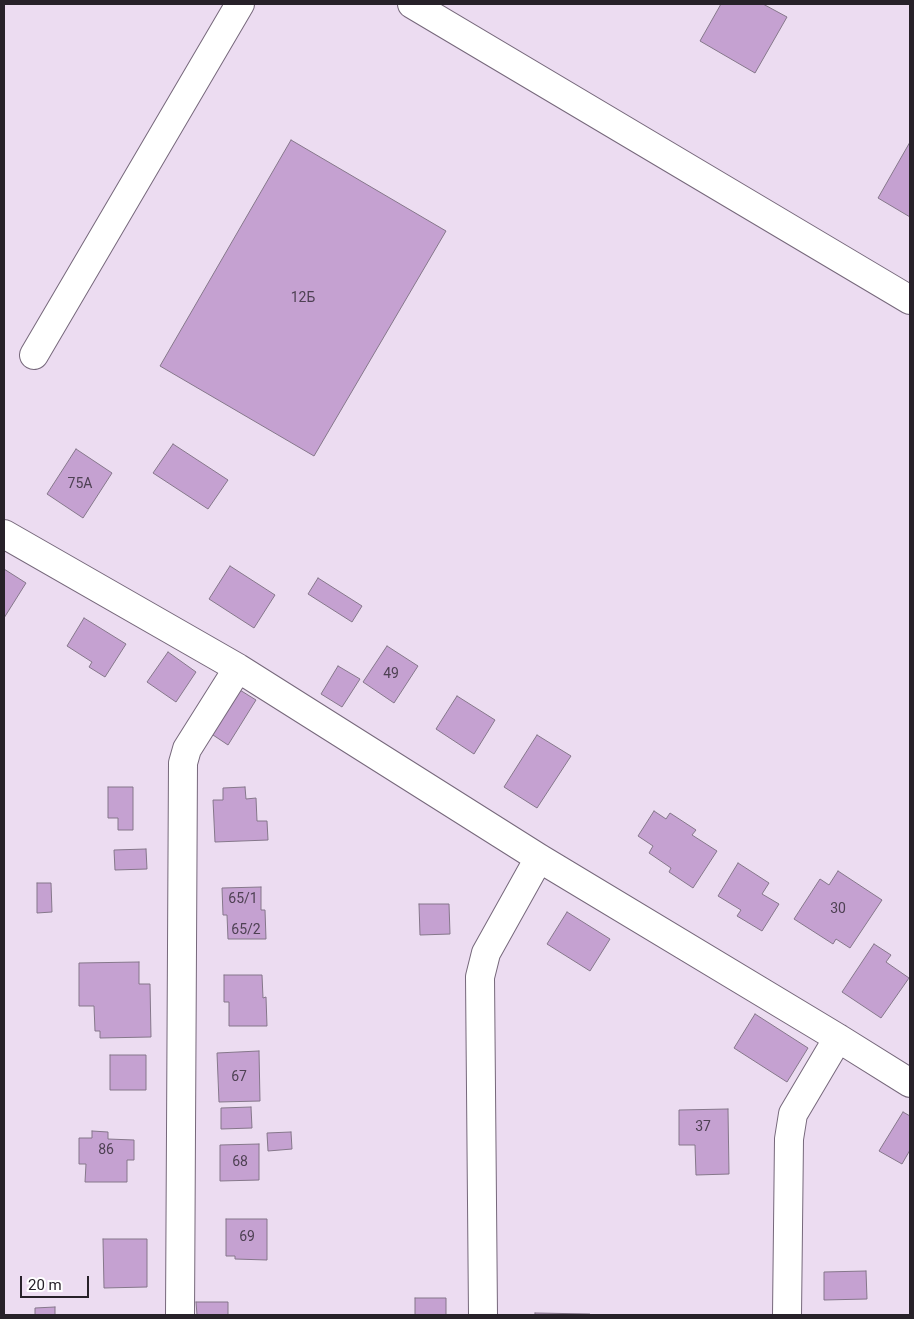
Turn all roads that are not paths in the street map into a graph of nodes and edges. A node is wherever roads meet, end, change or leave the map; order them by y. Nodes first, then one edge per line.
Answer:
1 (240, 4) edge
2 (412, 4) edge
3 (910, 300) edge
4 (34, 355) dead end
5 (4, 534) edge
6 (238, 668) junction
7 (539, 858) junction
8 (838, 1038) junction
9 (910, 1083) edge
10 (180, 1315) edge
11 (483, 1315) edge
12 (787, 1315) edge

1 - 4 street
2 - 3 street
5 - 6 street
6 - 7 street
6 - 10 street
7 - 8 street
7 - 11 street
8 - 9 street
8 - 12 street

